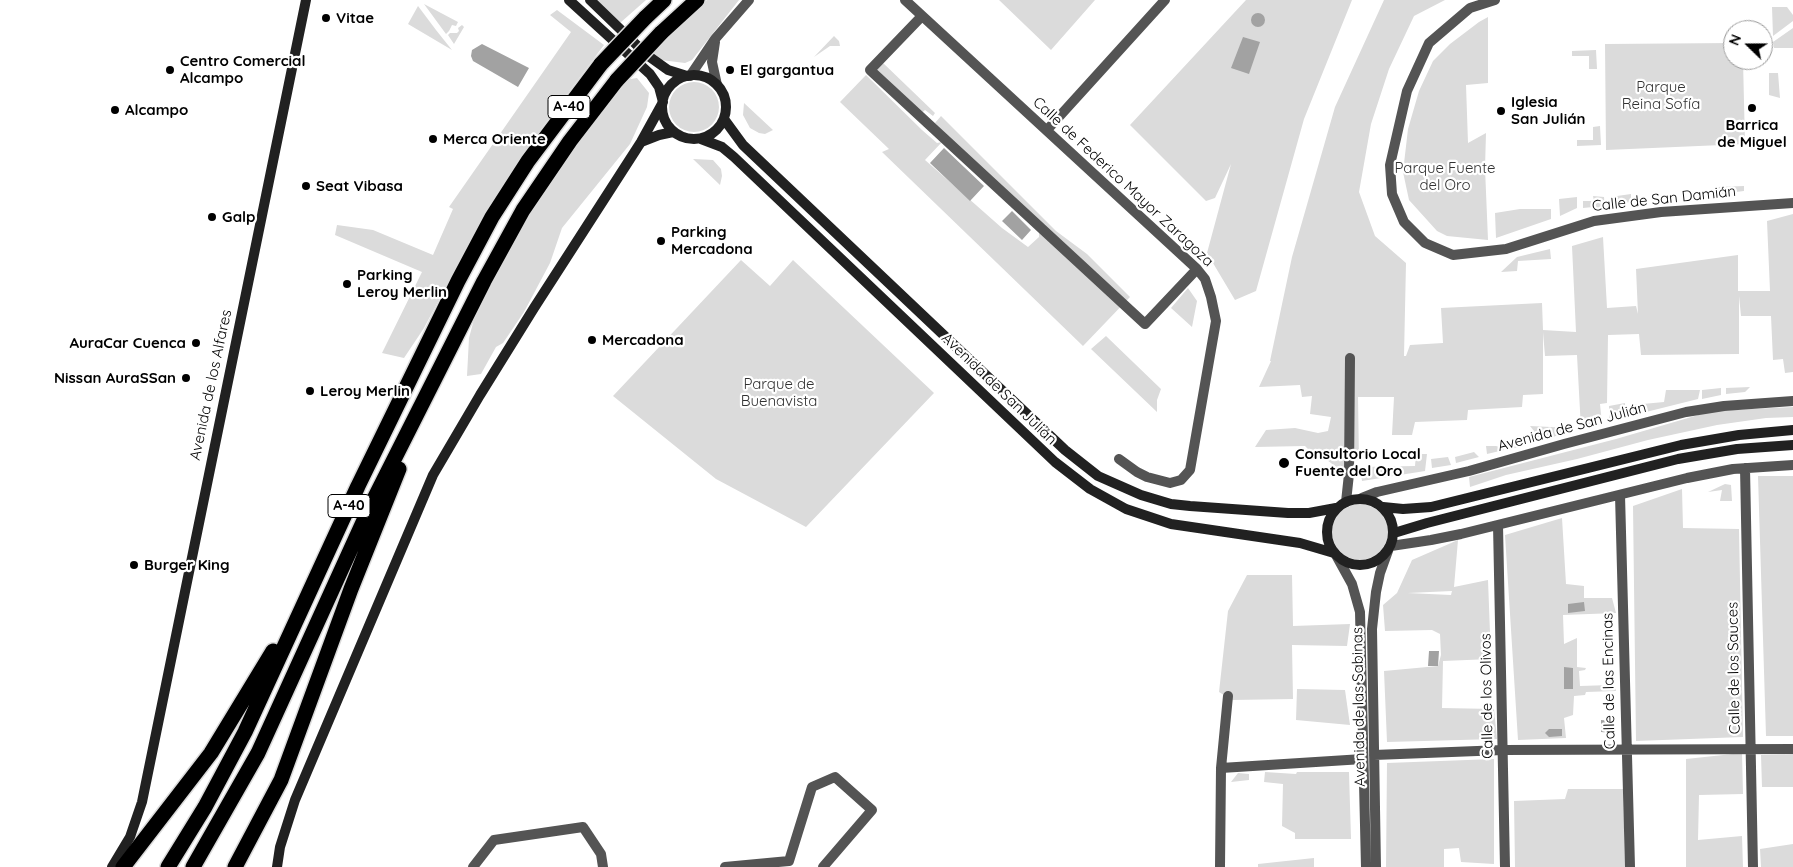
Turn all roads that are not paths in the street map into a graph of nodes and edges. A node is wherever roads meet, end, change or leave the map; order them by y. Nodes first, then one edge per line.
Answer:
1 (306, 0) edge
2 (569, 0) edge
3 (590, 0) edge
4 (664, 0) edge
5 (696, 0) edge
6 (749, 0) edge
7 (906, 0) edge
8 (1166, 0) edge
9 (1495, 0) edge
10 (922, 16) junction
11 (715, 39) junction
12 (689, 76) junction
13 (717, 85) junction
14 (662, 103) junction
15 (724, 119) junction
16 (1047, 130) junction
17 (674, 132) junction
18 (701, 139) junction
19 (641, 142) junction
20 (1793, 203) edge
21 (1197, 269) junction
22 (1350, 358) dead end
23 (436, 378) junction
24 (1793, 401) edge
25 (1793, 430) edge
26 (1793, 444) edge
27 (1119, 459) dead end
28 (1793, 465) edge
29 (1745, 468) junction
30 (358, 486) junction
31 (1620, 495) junction
32 (1362, 498) junction
33 (1346, 502) junction
34 (1383, 507) junction
35 (1336, 508) junction
36 (1498, 525) junction
37 (1394, 533) junction
38 (1390, 547) junction
39 (1335, 554) junction
40 (1228, 696) dead end
41 (1793, 748) edge
42 (1751, 749) junction
43 (1503, 750) junction
44 (1626, 750) junction
45 (1374, 755) junction
46 (1363, 759) junction
47 (1221, 768) junction
48 (112, 867) edge
49 (123, 867) edge
50 (168, 867) edge
51 (193, 867) edge
52 (235, 867) edge
53 (277, 867) edge
54 (473, 867) edge
55 (603, 867) edge
56 (725, 867) edge
57 (823, 867) edge
58 (1220, 867) edge
59 (1366, 867) edge
60 (1376, 867) edge
61 (1506, 867) edge
62 (1630, 867) edge
63 (1753, 867) edge

1 - 48 main road, Avenida de los Alfares
2 - 14 main road
3 - 12 main road
4 - 30 highway, A-40, bridge
5 - 23 highway, A-40, bridge
6 - 11 street
7 - 10 street, Calle de Federico Mayor Zaragoza
8 - 16 street
9 - 20 street, Calle de San Damián
10 - 16 street, Calle de Federico Mayor Zaragoza
10 - 21 street
11 - 12 street
11 - 13 street
12 - 13 main road
12 - 14 main road
13 - 15 main road
14 - 17 main road
14 - 19 main road
15 - 18 main road
15 - 35 main road, Avenida de San Julián
16 - 21 street, Calle de Federico Mayor Zaragoza
17 - 18 main road
17 - 19 main road
18 - 39 main road, Avenida de San Julián
19 - 53 main road
21 - 27 street, Calle de Federico Mayor Zaragoza
22 - 33 street
23 - 51 highway, A-40
23 - 52 highway
24 - 32 street, Avenida de San Julián
25 - 34 main road
26 - 37 main road
28 - 29 street
29 - 31 street
29 - 42 street, Calle de los Sauces
30 - 49 highway
30 - 50 highway, A-40
31 - 36 street
31 - 44 street, Calle de las Encinas
32 - 33 main road
32 - 34 main road
33 - 35 main road
34 - 37 main road
35 - 39 main road
36 - 38 street
36 - 43 street, Calle de los Olivos
37 - 38 main road
38 - 39 main road
38 - 45 street, Avenida de las Sabinas
39 - 46 street, Avenida de las Sabinas
40 - 47 street
41 - 42 street
42 - 44 street
42 - 63 street, Calle de los Sauces
43 - 44 street
43 - 45 street
43 - 61 street, Calle de los Olivos
44 - 62 street, Calle de las Encinas
45 - 60 street, Avenida de las Sabinas
46 - 47 street
46 - 59 street, Avenida de las Sabinas
47 - 58 street
54 - 55 street
56 - 57 street

